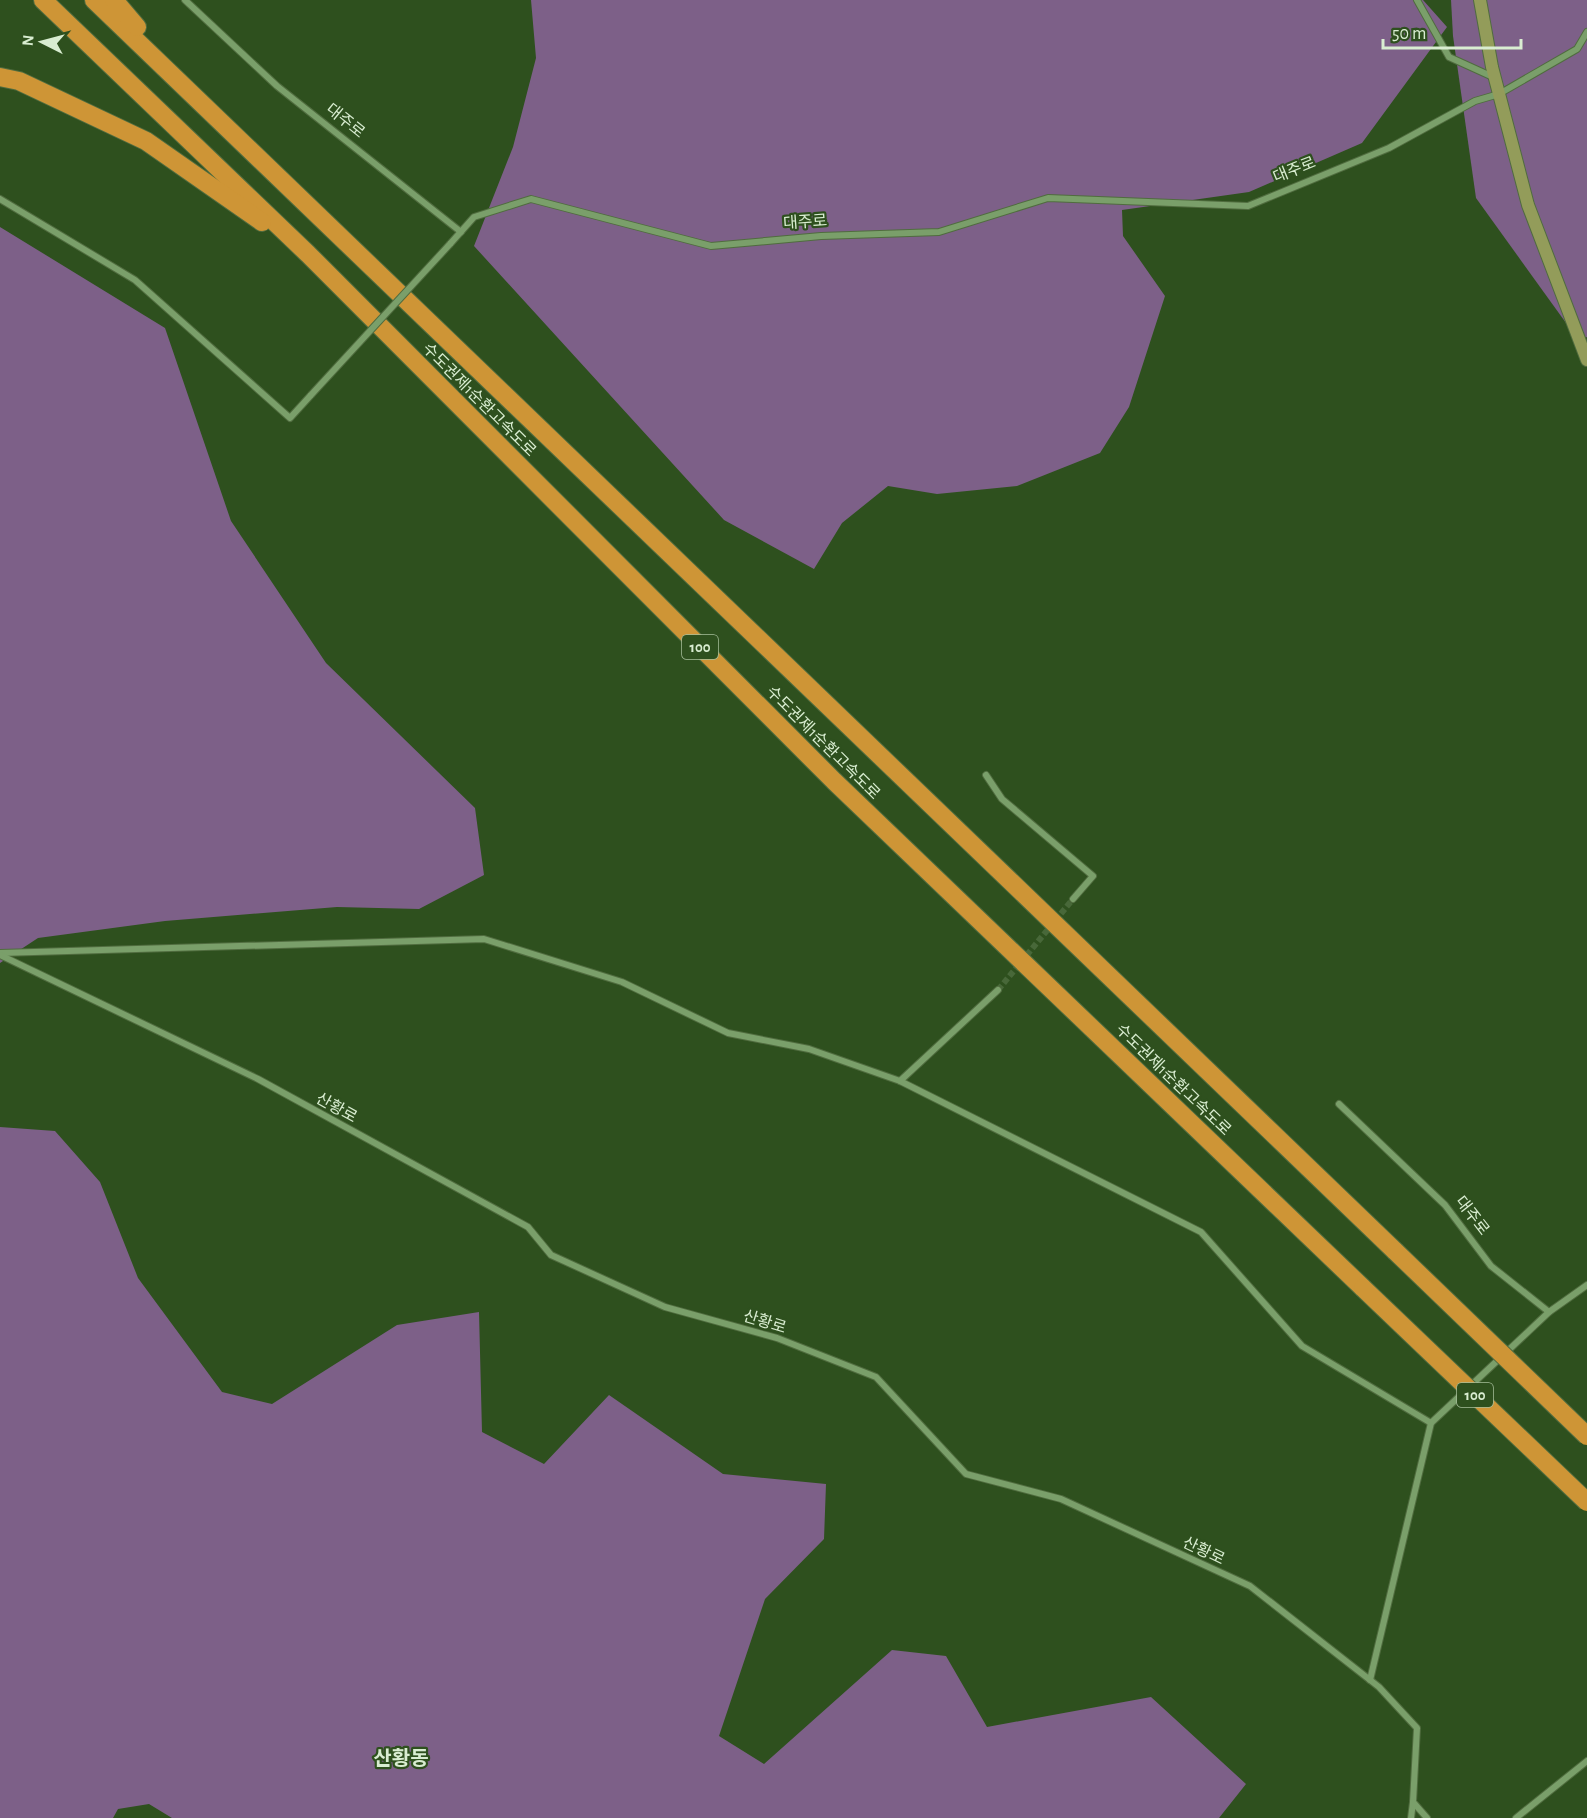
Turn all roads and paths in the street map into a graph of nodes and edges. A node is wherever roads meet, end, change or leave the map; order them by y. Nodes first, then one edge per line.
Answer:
1 (43, 0) edge
2 (94, 0) edge
3 (114, 0) edge
4 (185, 0) edge
5 (1417, 0) edge
6 (1480, 0) edge
7 (1587, 32) edge
8 (0, 77) edge
9 (1495, 78) junction
10 (1499, 94) junction
11 (219, 121) junction
12 (0, 199) edge
13 (460, 232) junction
14 (308, 254) junction
15 (1587, 360) edge
16 (986, 775) dead end
17 (1073, 899) tunnel mouth
18 (0, 954) edge
19 (998, 990) tunnel mouth
20 (900, 1081) junction
21 (1339, 1104) dead end
22 (1587, 1285) edge
23 (1550, 1312) junction
24 (1431, 1423) junction
25 (1587, 1436) edge
26 (1587, 1502) edge
27 (1370, 1680) junction
28 (1587, 1761) edge
29 (1413, 1802) junction
30 (1411, 1818) edge
31 (1427, 1818) edge
32 (1515, 1818) edge

1 - 14 highway, 수도권제1순환고속도로 / 100
2 - 11 highway, 수도권제1순환고속도로
3 - 11 highway
4 - 13 street, 대주로
5 - 9 street
6 - 9 street
7 - 10 street, 대주로
8 - 14 highway
9 - 10 street
10 - 13 street, 대주로
10 - 15 street
11 - 25 highway, 수도권제1순환고속도로, bridge
12 - 13 street, bridge
14 - 26 highway, 수도권제1순환고속도로 / 100, bridge
16 - 17 street
18 - 20 street, 산황로
18 - 27 street, 산황로
19 - 20 street
20 - 24 street, 산황로
21 - 23 street, 대주로
22 - 23 street
23 - 24 street
24 - 27 street
27 - 29 street, 산황로
28 - 32 street
29 - 30 street, 산황로
29 - 31 street

